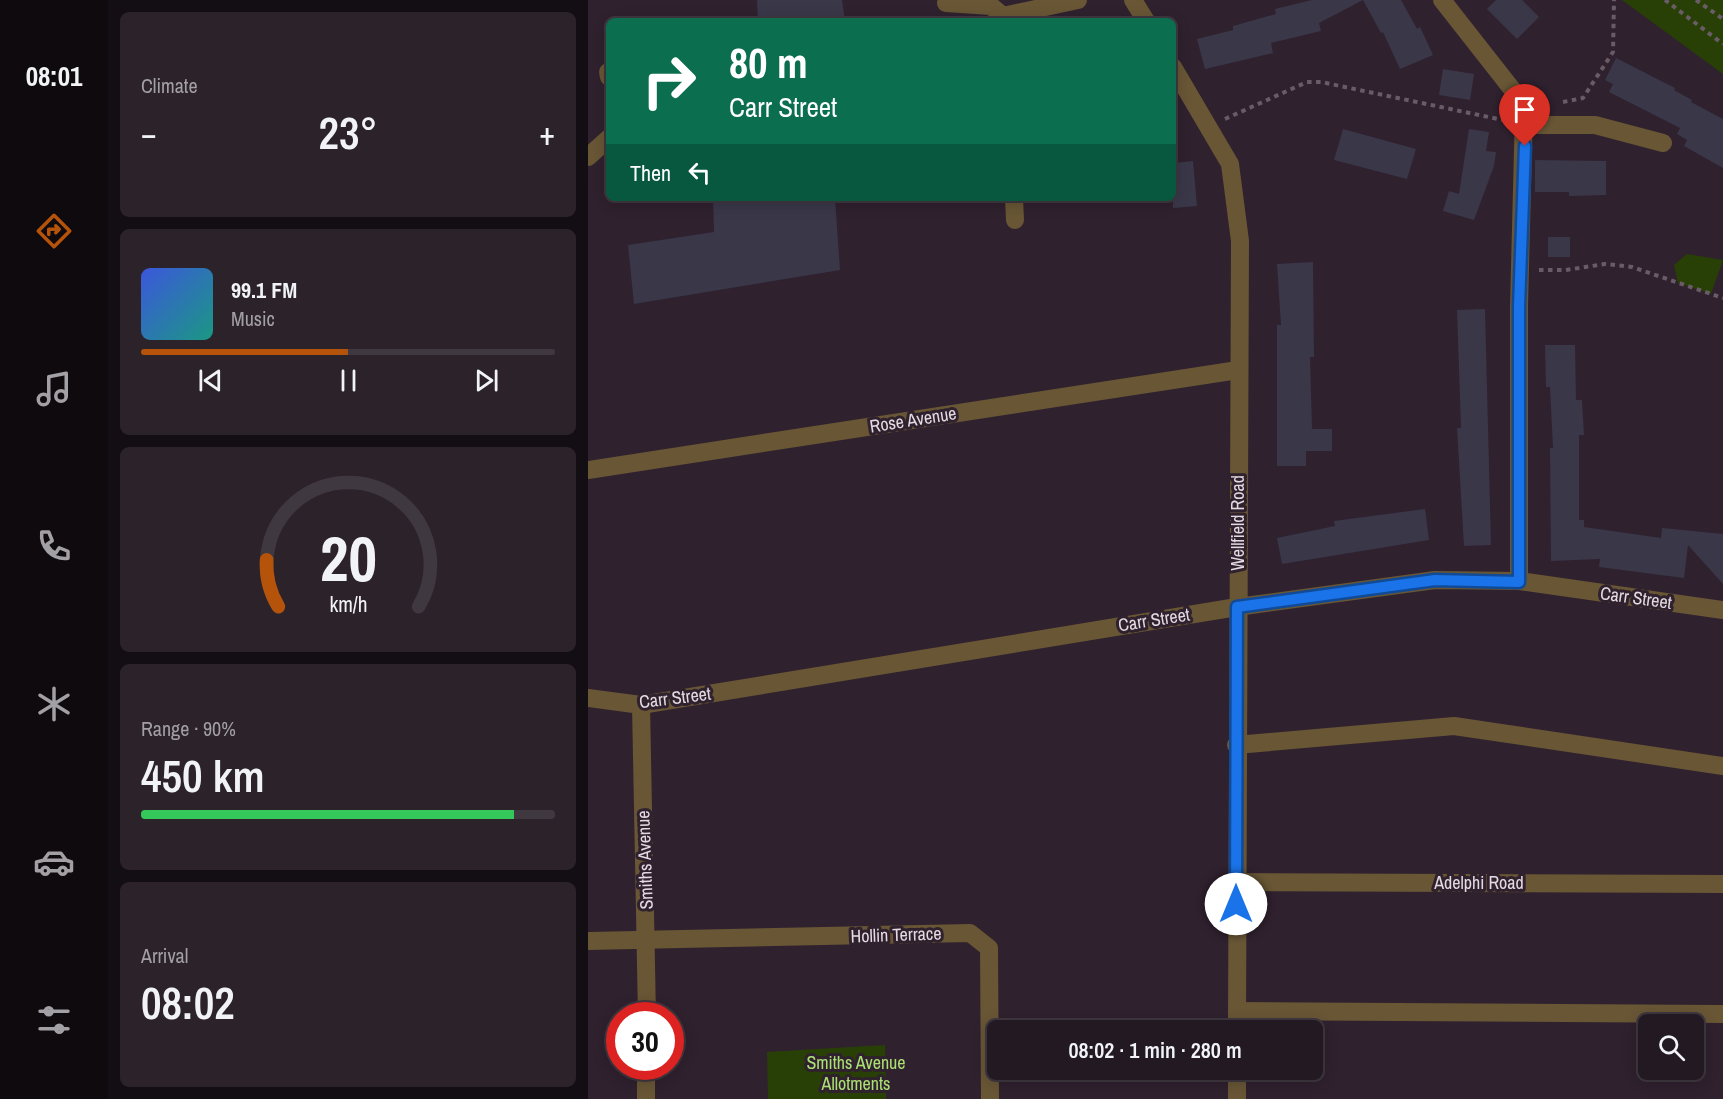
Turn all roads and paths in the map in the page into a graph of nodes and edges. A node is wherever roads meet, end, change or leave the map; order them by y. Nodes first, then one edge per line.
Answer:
1 (1078, 0) edge
2 (1133, 0) edge
3 (1442, 0) edge
4 (1614, 0) edge
5 (1665, 0) edge
6 (1696, 0) edge
7 (946, 3) dead end
8 (1001, 18) edge
9 (1006, 18) edge
10 (1144, 18) edge
11 (1723, 19) edge
12 (1723, 44) edge
13 (1176, 73) edge
14 (1525, 118) junction
15 (1208, 127) junction
16 (606, 141) edge
17 (1663, 143) dead end
18 (588, 157) edge
19 (1014, 201) edge
20 (1015, 220) dead end
21 (1566, 270) dead end
22 (1723, 298) edge
23 (1238, 370) junction
24 (588, 470) edge
25 (1519, 582) junction
26 (1237, 607) junction
27 (1723, 610) edge
28 (588, 698) edge
29 (641, 705) junction
30 (1236, 745) junction
31 (1723, 766) edge
32 (1236, 882) junction
33 (1723, 884) edge
34 (588, 941) edge
35 (647, 942) junction
36 (647, 1002) edge
37 (1237, 1011) junction
38 (1723, 1014) edge
39 (1237, 1020) edge
40 (646, 1080) edge
41 (1237, 1080) edge
42 (646, 1099) edge
43 (990, 1099) edge
44 (1237, 1099) edge

1 - 9 street
2 - 10 street
3 - 14 street
4 - 14 path
5 - 12 path
6 - 11 path
7 - 8 street
13 - 15 street, Wellfield Road
14 - 15 path
14 - 17 street
14 - 25 street
15 - 23 street, Wellfield Road
16 - 18 street
19 - 20 street
21 - 22 path
23 - 24 street, Rose Avenue
23 - 26 street, Wellfield Road
25 - 26 street, Carr Street
25 - 27 street, Carr Street
26 - 29 street, Carr Street
26 - 30 street, Wellfield Road
28 - 29 street, Carr Street
29 - 35 street, Smiths Avenue
30 - 31 street
30 - 32 street, Wellfield Road
32 - 33 street, Adelphi Road
32 - 37 street, Wellfield Road
34 - 35 street
35 - 36 street, Smiths Avenue
35 - 43 street, Hollin Terrace
37 - 38 street
37 - 39 street, Wellfield Road
40 - 42 street
41 - 44 street

